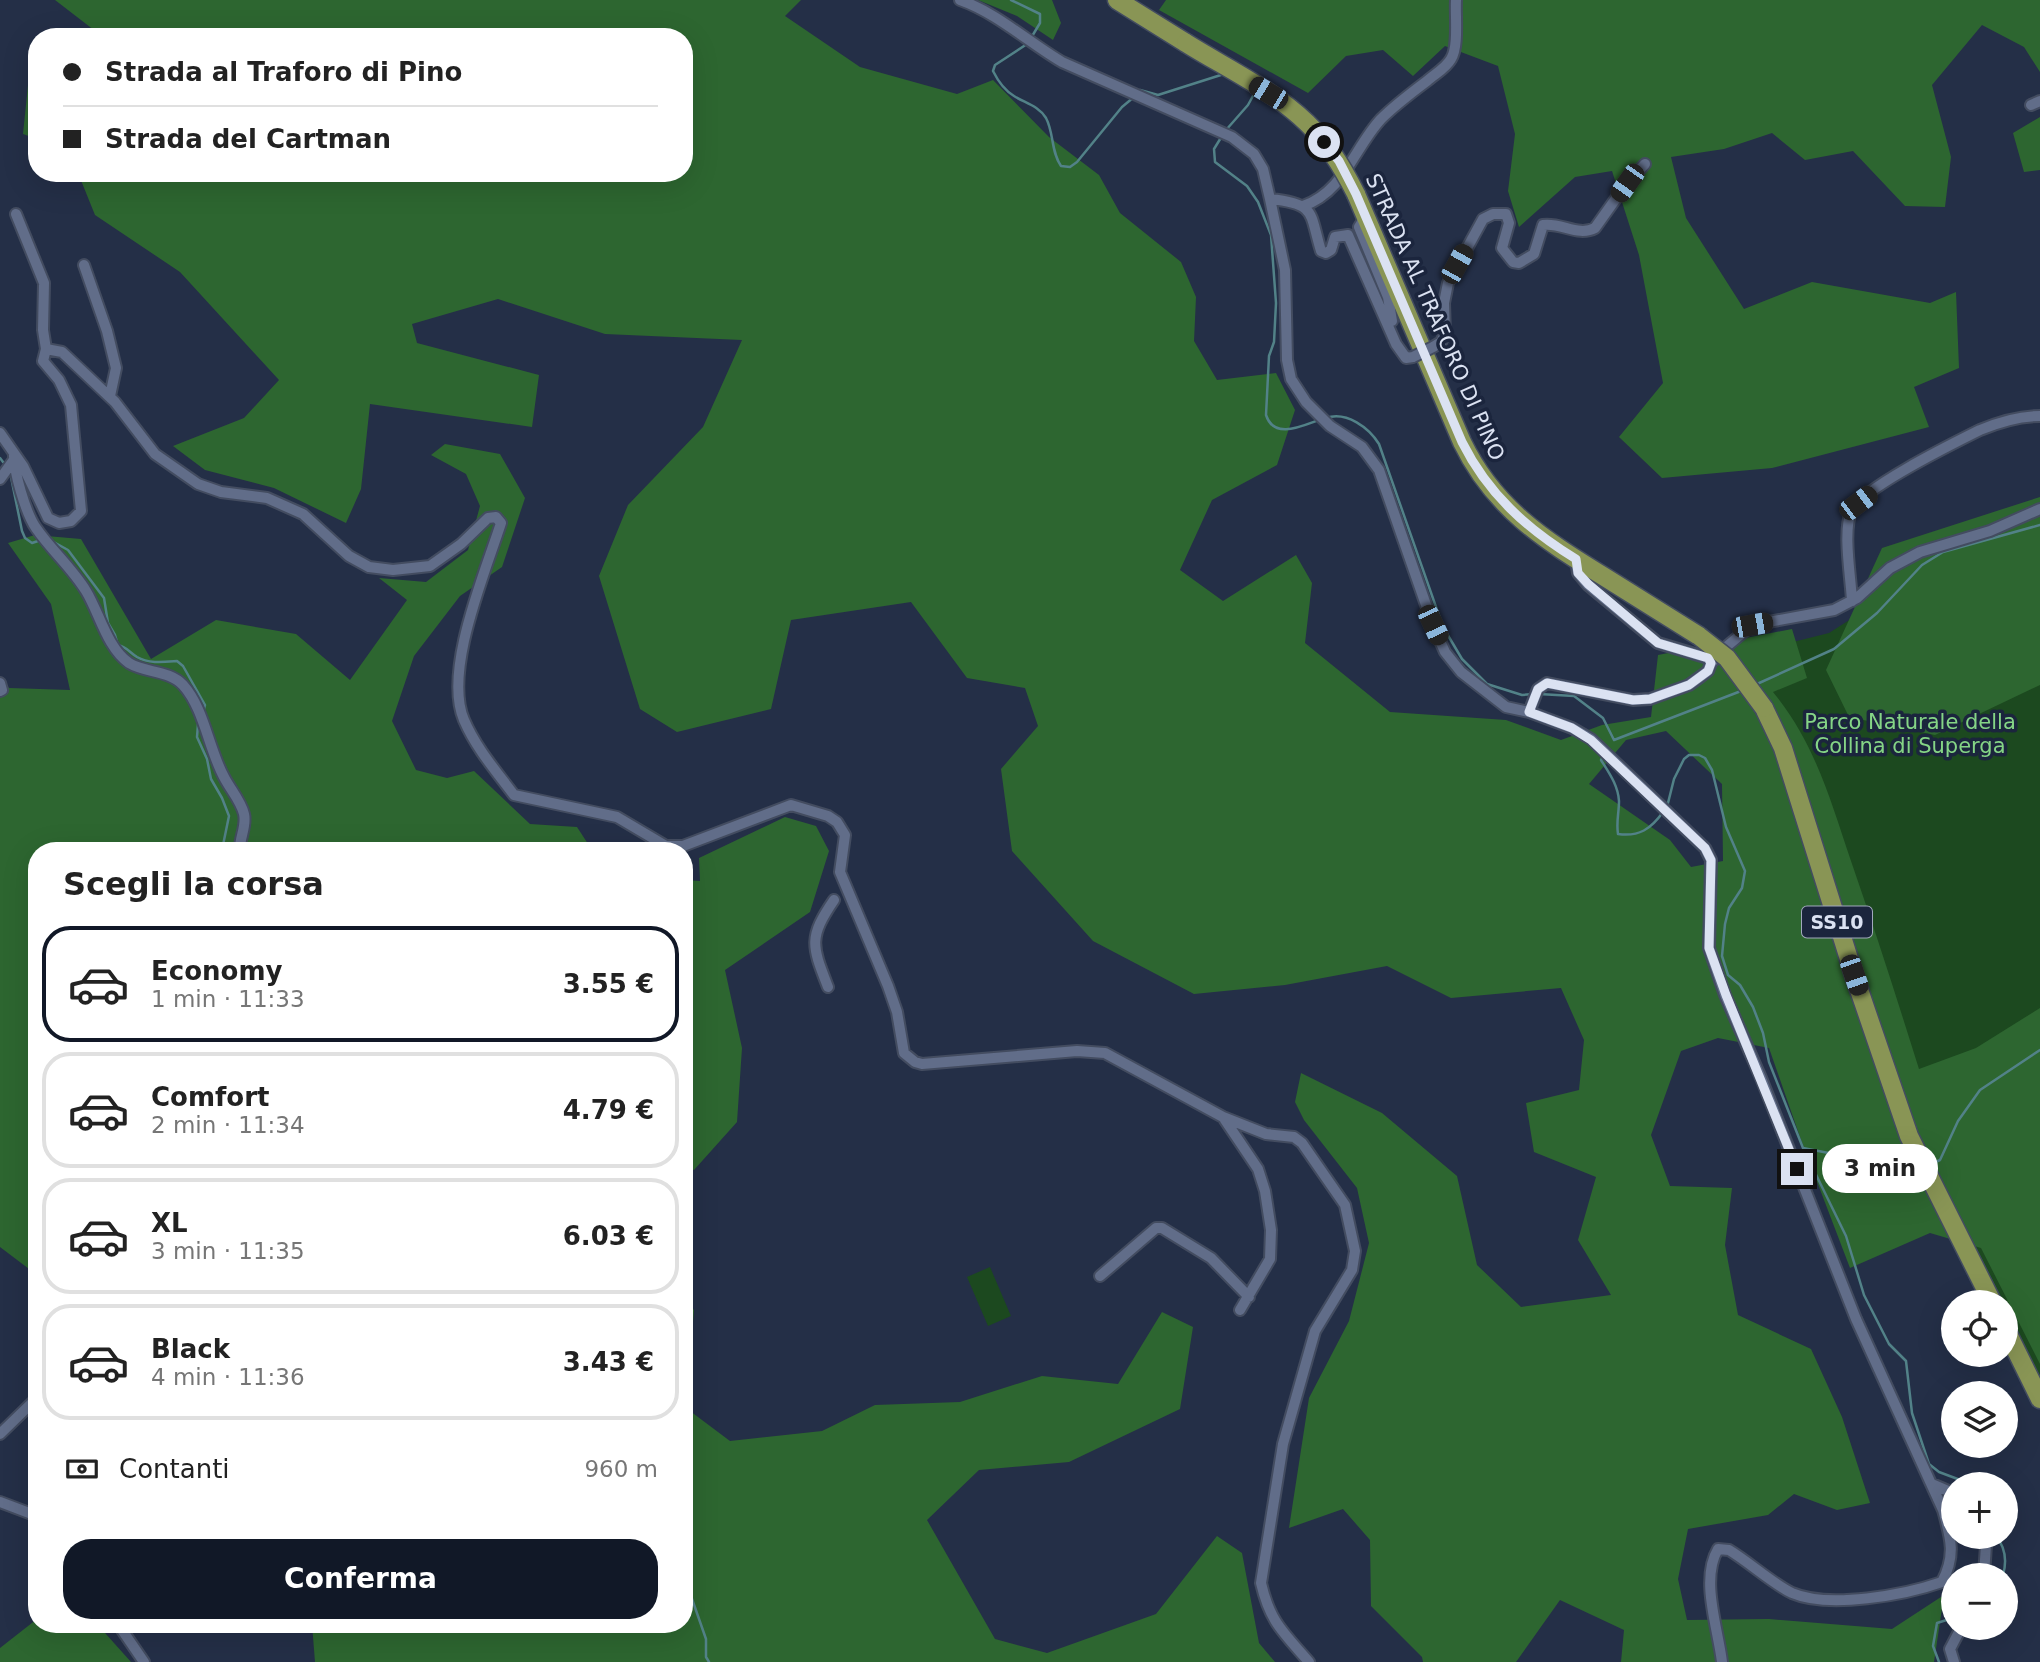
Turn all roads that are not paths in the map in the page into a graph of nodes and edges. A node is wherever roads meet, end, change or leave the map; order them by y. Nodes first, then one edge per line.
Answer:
1 (960, 0) edge
2 (1117, 0) edge
3 (1456, 0) edge
4 (1645, 164) dead end
5 (1270, 199) junction
6 (1303, 206) junction
7 (16, 214) dead end
8 (1366, 216) junction
9 (84, 265) dead end
10 (1396, 344) junction
11 (47, 348) junction
12 (110, 396) junction
13 (2040, 416) edge
14 (0, 433) edge
15 (13, 457) junction
16 (0, 478) edge
17 (2040, 509) edge
18 (1576, 559) junction
19 (1852, 601) junction
20 (1711, 663) junction
21 (0, 683) edge
22 (0, 691) edge
23 (1529, 712) junction
24 (241, 842) edge
25 (659, 842) edge
26 (693, 842) edge
27 (844, 882) junction
28 (828, 987) dead end
29 (1223, 1117) junction
30 (1100, 1276) dead end
31 (1986, 1290) edge
32 (1249, 1297) junction
33 (1240, 1310) dead end
34 (2018, 1354) edge
35 (2040, 1399) edge
36 (28, 1407) edge
37 (0, 1434) edge
38 (1932, 1484) junction
39 (1941, 1488) edge
40 (0, 1502) edge
41 (28, 1513) edge
42 (124, 1633) edge
43 (1955, 1640) edge
44 (144, 1662) edge
45 (1309, 1662) edge
46 (1722, 1662) edge
47 (1954, 1662) edge

1 - 5 street
2 - 8 main road, STRADA AL TRAFORO DI PINO / SS10, bridge
3 - 6 street
4 - 10 street, bridge
5 - 6 street
5 - 23 street
6 - 10 street
7 - 11 street
8 - 10 street
8 - 18 main road, STRADA AL TRAFORO DI PINO / SS10
9 - 12 street
11 - 12 street
11 - 15 street
12 - 25 street
13 - 19 street
14 - 15 street
15 - 16 street
15 - 24 street
17 - 19 street
18 - 20 street
18 - 31 main road, STRADA AL TRAFORO DI PINO / SS10, bridge
19 - 20 street
20 - 23 street
21 - 22 street
23 - 38 street
26 - 27 street
27 - 28 street
27 - 29 street
29 - 32 street
29 - 45 street
30 - 32 street
32 - 33 street
34 - 35 main road
36 - 37 street
38 - 39 street
38 - 46 street
40 - 41 street
42 - 44 street
43 - 47 street

